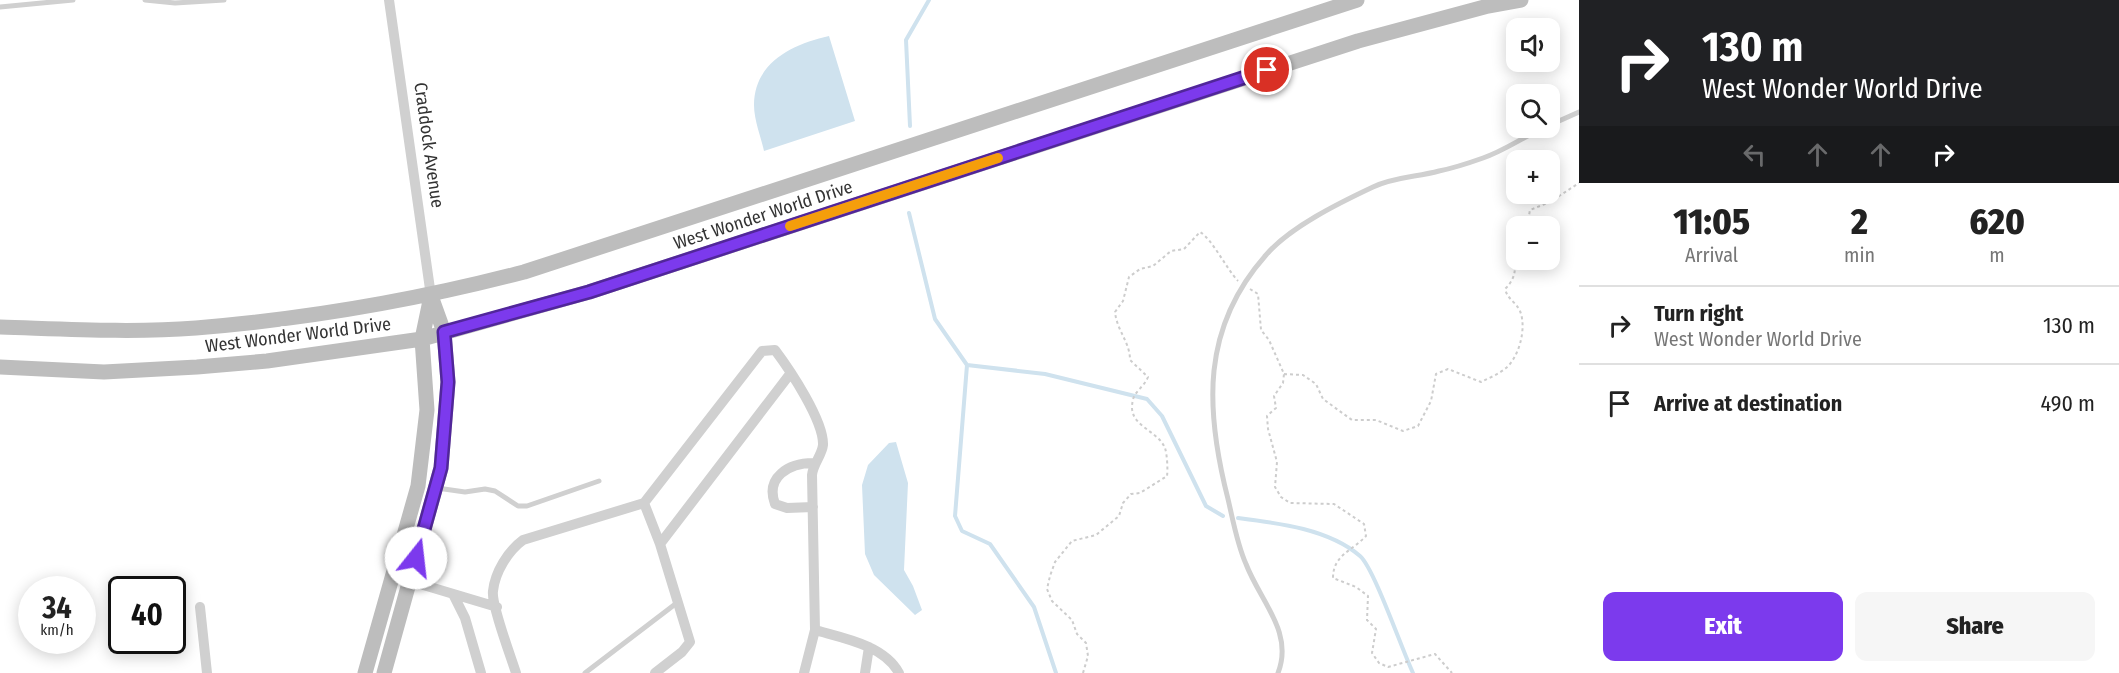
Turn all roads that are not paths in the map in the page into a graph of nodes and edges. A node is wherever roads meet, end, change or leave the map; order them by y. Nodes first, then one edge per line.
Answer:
1 (73, 0) edge
2 (145, 0) edge
3 (224, 0) edge
4 (389, 0) edge
5 (1357, 0) edge
6 (1521, 0) edge
7 (0, 7) edge
8 (1579, 112) edge
9 (1560, 121) edge
10 (1525, 138) edge
11 (431, 296) junction
12 (0, 327) edge
13 (444, 332) junction
14 (422, 339) junction
15 (0, 367) edge
16 (790, 374) junction
17 (813, 464) junction
18 (599, 481) dead end
19 (436, 488) junction
20 (644, 503) junction
21 (813, 507) junction
22 (660, 544) junction
23 (410, 581) junction
24 (453, 594) junction
25 (678, 602) junction
26 (200, 607) dead end
27 (497, 607) junction
28 (815, 630) junction
29 (869, 647) junction
30 (207, 673) edge
31 (365, 673) edge
32 (384, 673) edge
33 (481, 673) edge
34 (516, 673) edge
35 (585, 673) edge
36 (655, 673) edge
37 (804, 673) edge
38 (865, 673) edge
39 (899, 673) edge
40 (1278, 673) edge

1 - 7 lane
2 - 3 lane
4 - 11 street, Craddock Avenue
5 - 11 main road, West Wonder World Drive
6 - 13 main road, West Wonder World Drive
8 - 9 lane
10 - 40 lane
11 - 12 main road, West Wonder World Drive
11 - 13 main road, Craddock Avenue
11 - 14 main road, Craddock Avenue
13 - 14 main road, West Wonder World Drive
13 - 19 main road, Craddock Avenue
14 - 15 main road, West Wonder World Drive
14 - 31 main road, Craddock Avenue
16 - 17 street
16 - 20 street
16 - 22 street
17 - 21 street
17 - 21 street
18 - 19 lane
19 - 23 main road, Craddock Avenue
20 - 22 street
20 - 27 street
21 - 28 street
22 - 25 street
23 - 24 street
23 - 32 main road, Craddock Avenue
24 - 27 street
24 - 33 street
25 - 35 lane
25 - 36 street
26 - 30 street
27 - 34 street
28 - 29 street
28 - 37 street
29 - 38 street
29 - 39 street

